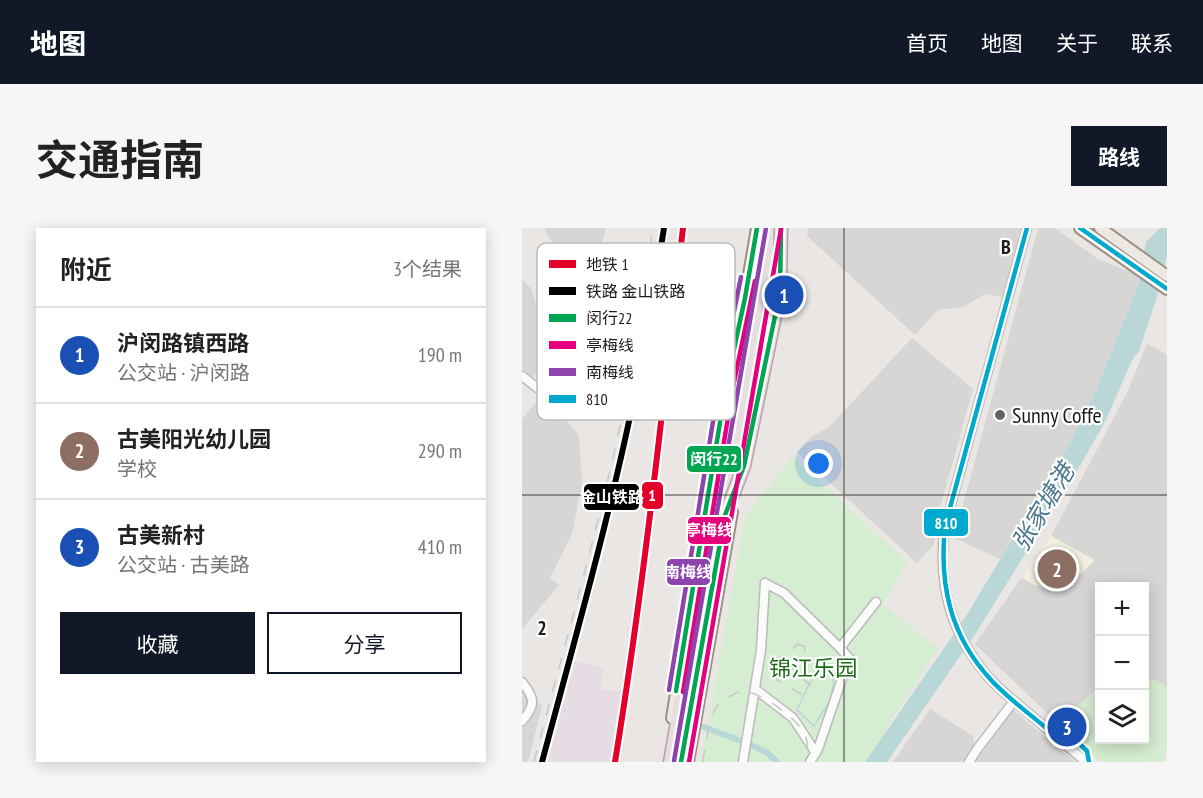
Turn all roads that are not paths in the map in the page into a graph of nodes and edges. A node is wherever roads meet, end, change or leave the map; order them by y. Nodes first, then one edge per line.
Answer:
1 (757, 228) edge
2 (763, 228) edge
3 (774, 228) edge
4 (781, 228) edge
5 (1027, 228) edge
6 (1080, 228) edge
7 (1100, 228) edge
8 (1165, 281) edge
9 (735, 344) edge
10 (522, 376) edge
11 (537, 388) edge
12 (735, 399) edge
13 (721, 420) edge
14 (732, 420) edge
15 (725, 515) junction
16 (876, 602) dead end
17 (840, 648) junction
18 (522, 682) edge
19 (755, 689) junction
20 (1014, 701) junction
21 (522, 721) edge
22 (816, 753) junction
23 (676, 760) edge
24 (742, 762) edge
25 (810, 762) edge
26 (969, 762) edge
27 (1086, 762) edge

1 - 9 main road
2 - 12 highway
3 - 15 highway, bridge
4 - 15 highway, bridge
4 - 23 main road
5 - 20 street
6 - 8 main road
7 - 8 main road
10 - 11 street
13 - 23 main road
14 - 23 highway
15 - 23 highway, bridge
16 - 17 street
17 - 19 street
17 - 22 street
18 - 21 street
19 - 22 street
19 - 24 street
20 - 26 street
20 - 27 street
22 - 25 street

